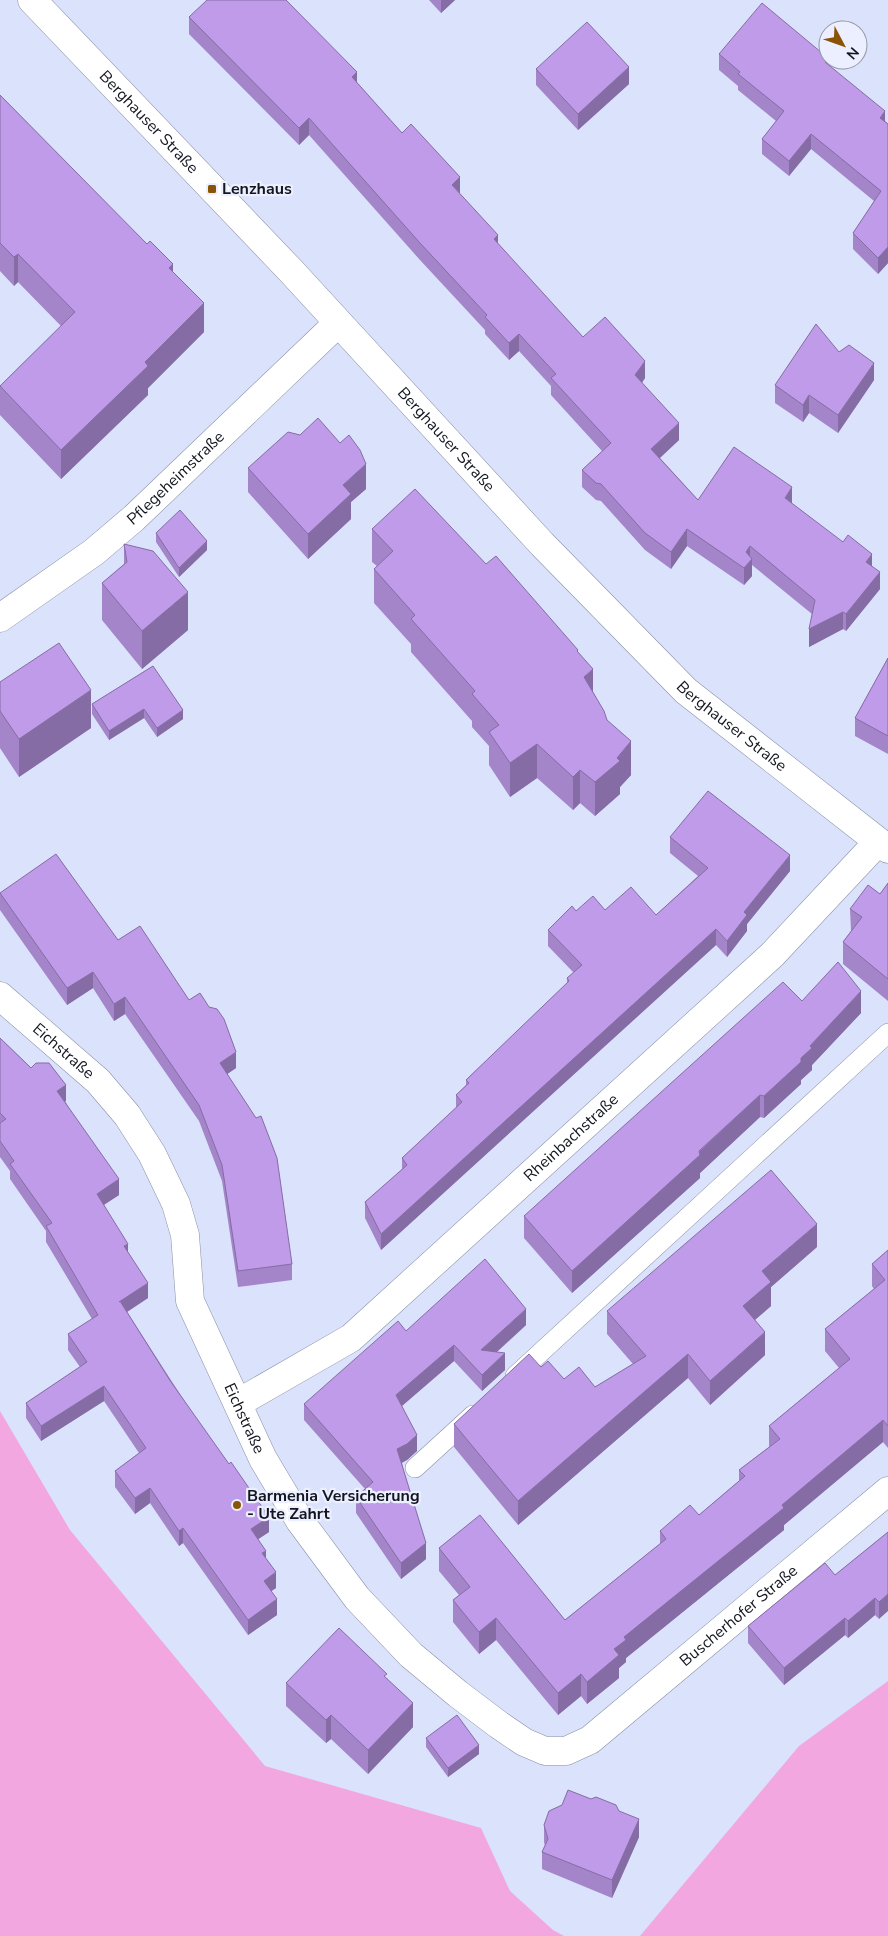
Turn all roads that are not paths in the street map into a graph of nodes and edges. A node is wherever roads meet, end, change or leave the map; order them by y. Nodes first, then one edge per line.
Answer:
1 (32, 0) edge
2 (338, 323) junction
3 (0, 618) edge
4 (883, 845) edge
5 (0, 996) edge
6 (888, 1034) edge
7 (502, 1388) edge
8 (488, 1401) edge
9 (238, 1403) junction
10 (415, 1468) dead end
11 (888, 1490) edge
12 (590, 1740) joint

1 - 2 street, Berghauser Straße
2 - 3 street, Pflegeheimstraße
2 - 4 street, Berghauser Straße
4 - 9 street, Rheinbachstraße
5 - 9 street, Eichstraße
6 - 7 lane
8 - 10 lane
9 - 12 street, Eichstraße
11 - 12 street, Buscherhofer Straße

